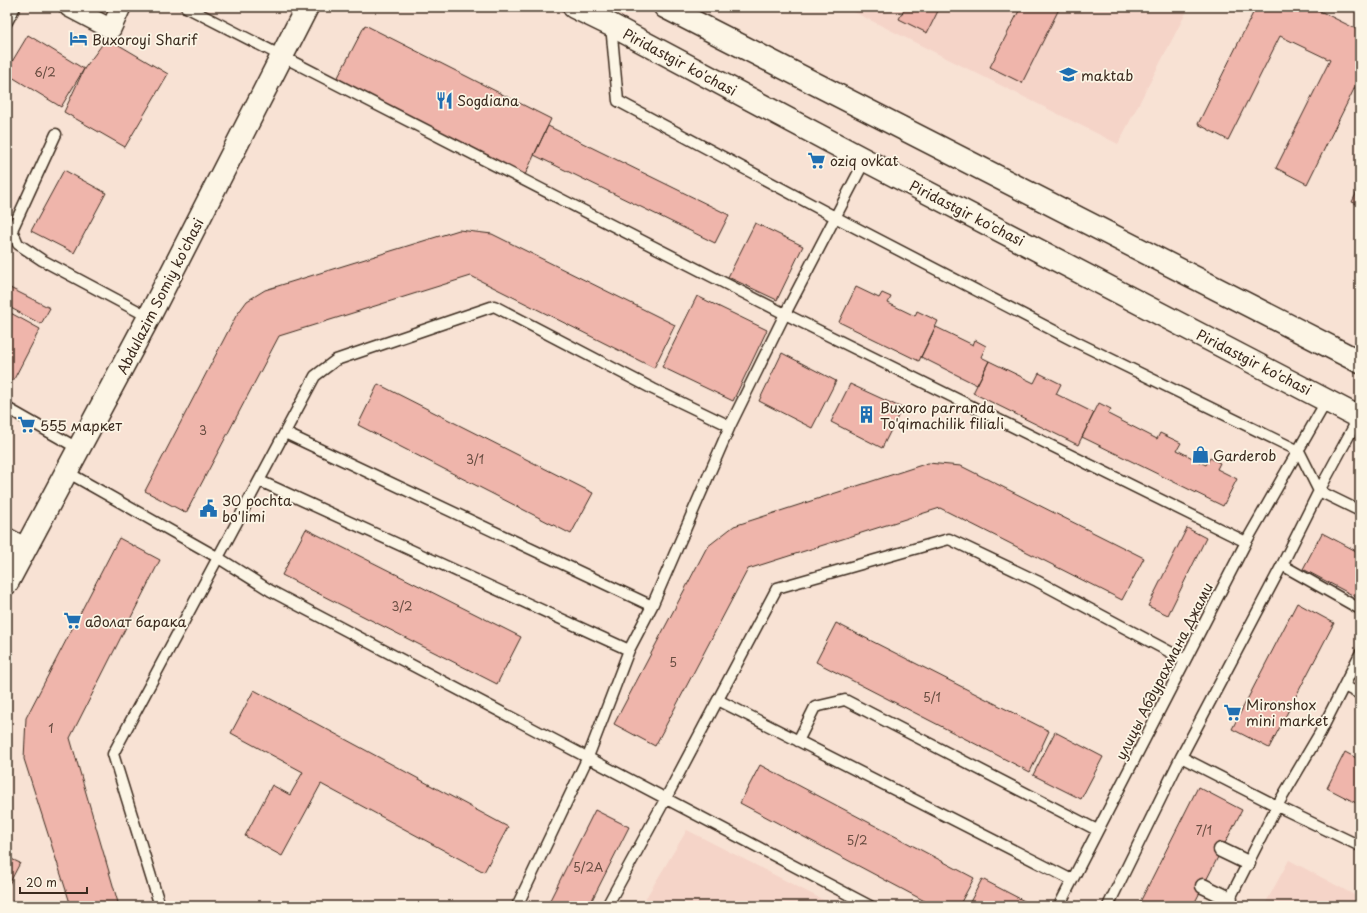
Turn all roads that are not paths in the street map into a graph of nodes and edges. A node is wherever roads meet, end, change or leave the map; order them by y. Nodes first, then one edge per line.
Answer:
1 (15, 7) edge
2 (69, 7) edge
3 (121, 7) edge
4 (186, 7) edge
5 (308, 7) edge
6 (574, 7) edge
7 (665, 7) edge
8 (7, 22) edge
9 (611, 25) junction
10 (283, 57) junction
11 (56, 134) dead end
12 (865, 160) junction
13 (835, 216) junction
14 (785, 314) junction
15 (149, 317) junction
16 (1360, 362) edge
17 (1326, 400) junction
18 (7, 408) edge
19 (1360, 417) edge
20 (730, 426) junction
21 (285, 433) junction
22 (80, 449) junction
23 (1298, 451) junction
24 (67, 472) junction
25 (260, 481) junction
26 (1319, 491) junction
27 (1360, 511) edge
28 (7, 538) edge
29 (1246, 542) junction
30 (26, 548) junction
31 (217, 557) junction
32 (1282, 565) junction
33 (7, 583) edge
34 (652, 606) junction
35 (1360, 609) edge
36 (629, 650) junction
37 (1360, 654) edge
38 (1185, 660) junction
39 (1344, 686) junction
40 (1360, 694) edge
41 (718, 700) junction
42 (798, 741) junction
43 (588, 757) junction
44 (1181, 757) junction
45 (666, 798) junction
46 (1277, 806) junction
47 (1097, 830) junction
48 (1360, 846) edge
49 (1221, 850) dead end
50 (1248, 863) junction
51 (1072, 880) junction
52 (1203, 886) dead end
53 (1228, 903) edge
54 (160, 906) edge
55 (517, 906) edge
56 (607, 906) edge
57 (870, 906) edge
58 (1059, 906) edge
59 (1108, 906) edge

1 - 8 lane
2 - 3 street
4 - 10 lane
5 - 10 main road, Abdulazim Somiy ko'chasi
6 - 9 main road, Piridastgir ko'chasi
7 - 16 main road
9 - 12 main road, Piridastgir ko'chasi
9 - 13 lane
10 - 14 lane
10 - 15 main road, Abdulazim Somiy ko'chasi
11 - 15 lane
12 - 13 lane
12 - 17 main road, Piridastgir ko'chasi
13 - 14 lane
13 - 23 lane
14 - 20 lane
14 - 29 lane
15 - 22 main road, Abdulazim Somiy ko'chasi
17 - 19 main road, Piridastgir ko'chasi
17 - 23 lane, улицы Абдурахмана Джами
18 - 22 lane
19 - 26 lane
20 - 21 lane
20 - 34 lane
21 - 25 lane
21 - 34 lane
22 - 24 main road, Abdulazim Somiy ko'chasi
23 - 26 lane
23 - 29 lane, улицы Абдурахмана Джами
24 - 30 main road, Abdulazim Somiy ko'chasi
24 - 31 lane
25 - 31 lane
25 - 36 lane
26 - 27 lane
26 - 32 lane
28 - 30 street
29 - 38 lane, улицы Абдурахмана Джами
30 - 33 main road, Abdulazim Somiy ko'chasi
31 - 43 lane
31 - 54 lane
32 - 35 lane
32 - 44 lane
34 - 36 lane
36 - 43 lane
37 - 39 lane
38 - 41 lane
38 - 47 lane, улицы Абдурахмана Джами
39 - 40 lane
39 - 46 lane
41 - 42 lane
41 - 45 lane
42 - 47 lane
42 - 51 lane
43 - 45 lane
43 - 55 lane
44 - 46 lane
44 - 59 lane
45 - 56 lane
45 - 57 lane
46 - 48 lane
46 - 50 lane
47 - 51 lane, улицы Абдурахмана Джами
49 - 50 street
50 - 53 lane
51 - 58 lane, улицы Абдурахмана Джами
52 - 53 street

